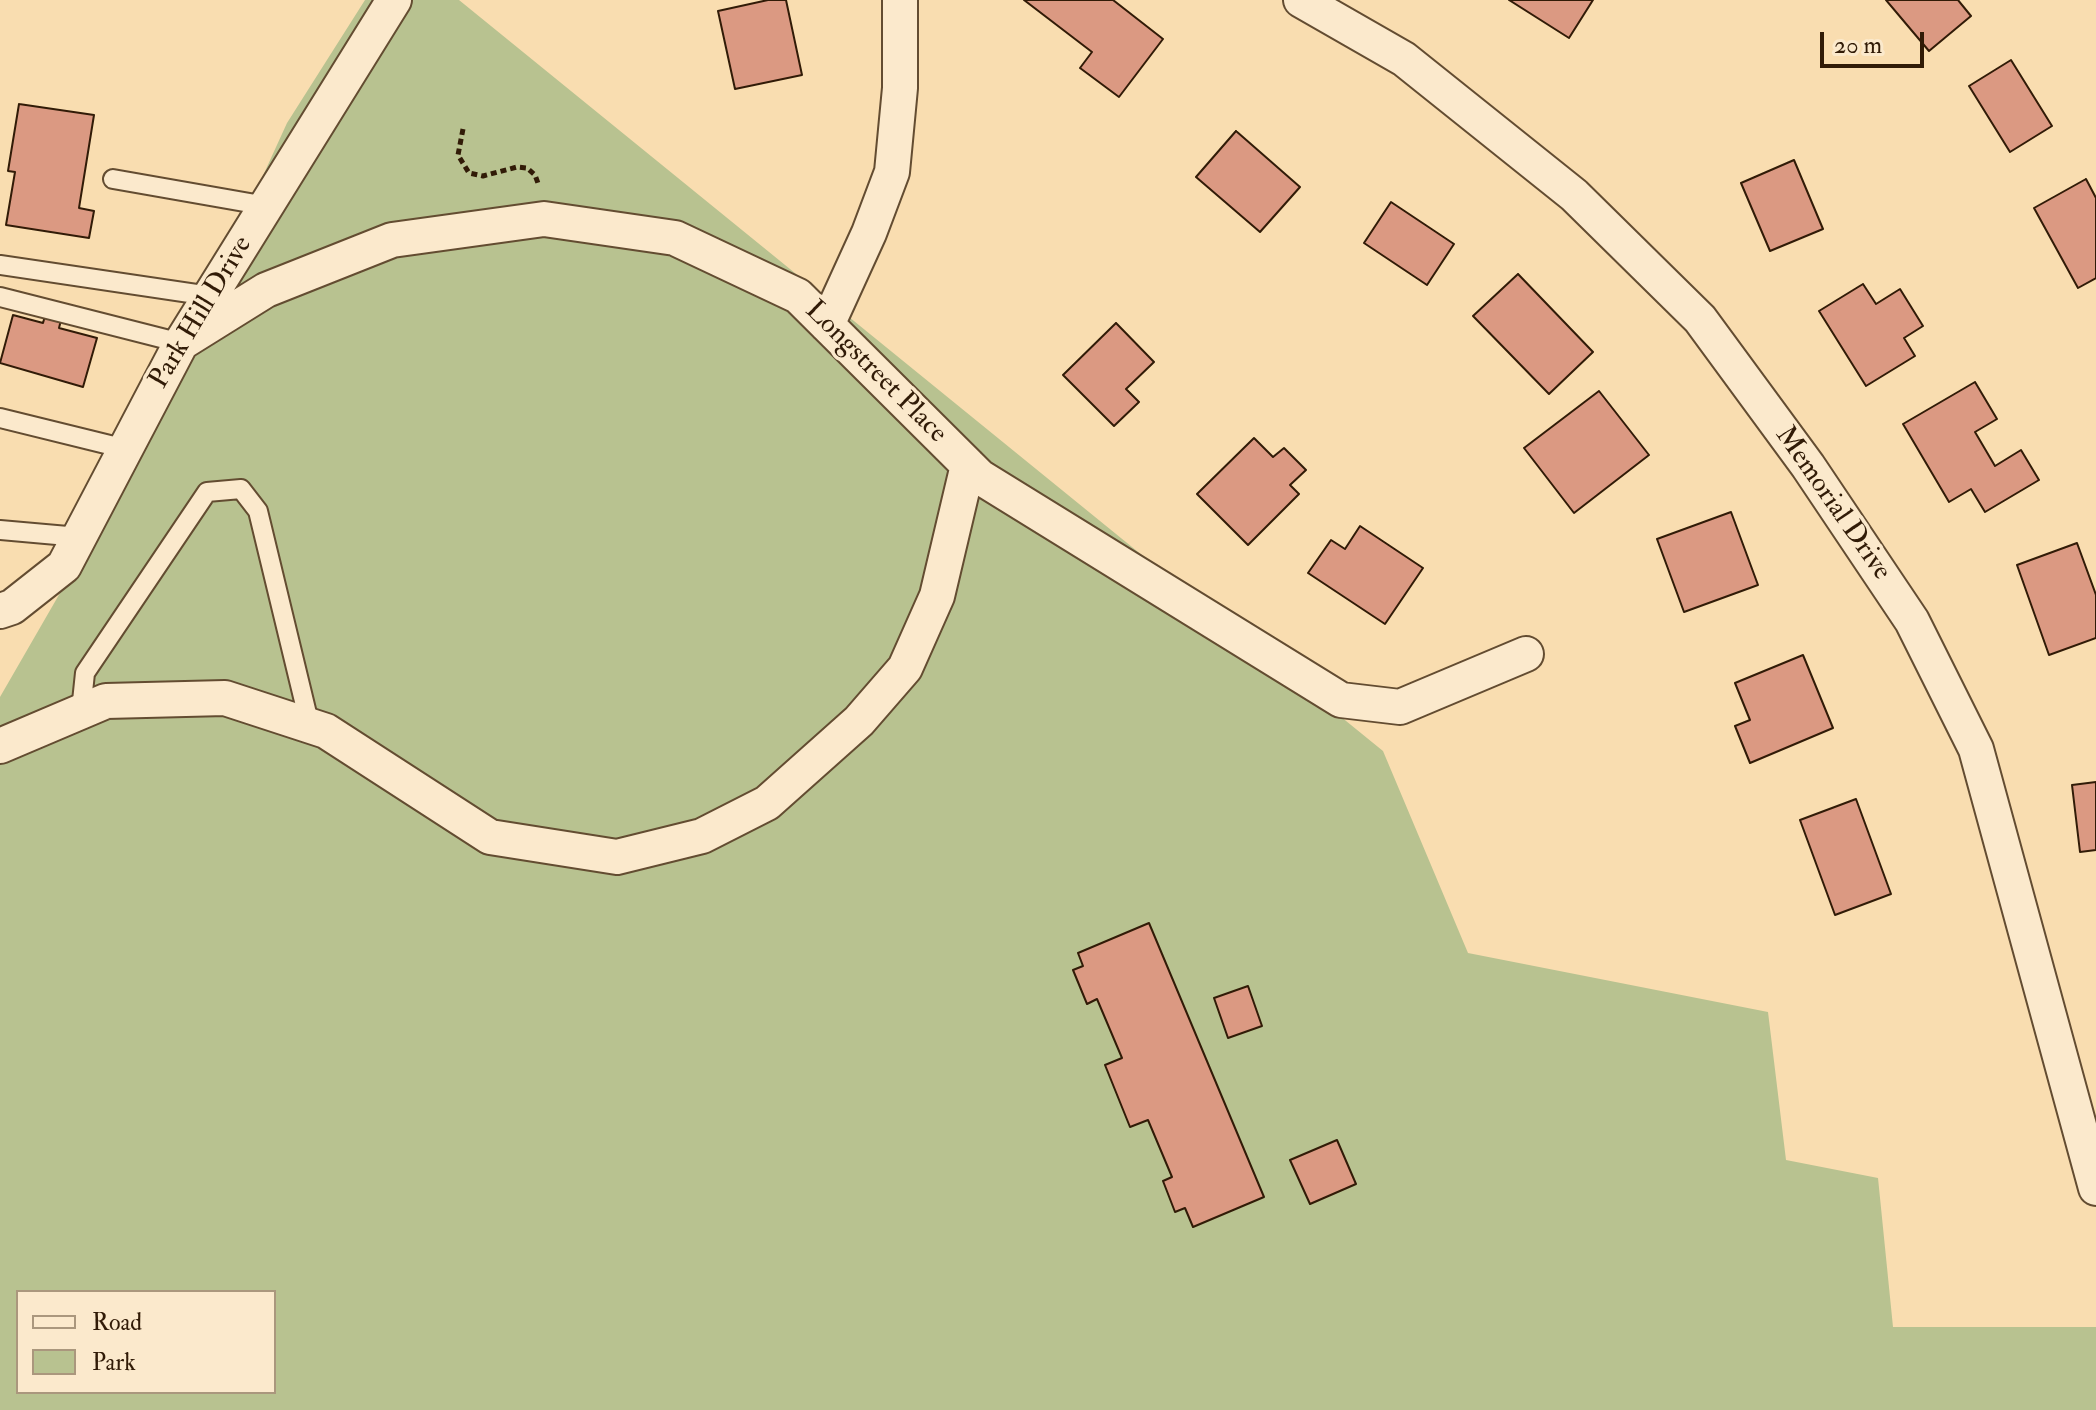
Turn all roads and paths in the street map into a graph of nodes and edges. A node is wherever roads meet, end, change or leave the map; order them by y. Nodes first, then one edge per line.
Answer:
1 (900, 0) edge
2 (1301, 0) edge
3 (392, 1) edge
4 (463, 129) dead end
5 (113, 179) dead end
6 (267, 206) junction
7 (544, 219) junction
8 (0, 265) edge
9 (210, 296) junction
10 (0, 297) edge
11 (827, 325) junction
12 (181, 343) junction
13 (0, 418) edge
14 (126, 449) junction
15 (968, 465) junction
16 (0, 530) edge
17 (79, 537) junction
18 (0, 611) edge
19 (1526, 654) dead end
20 (81, 711) junction
21 (310, 726) junction
22 (11, 741) edge
23 (2096, 1188) edge

1 - 11 street
2 - 23 street, Memorial Drive
3 - 6 street, Park Hill Drive
4 - 7 path
5 - 6 lane
6 - 9 street, Park Hill Drive
7 - 11 street, Longstreet Place
7 - 12 street, Longstreet Place
8 - 9 lane
9 - 12 street, Park Hill Drive
10 - 12 lane
11 - 15 street, Longstreet Place
12 - 14 street, Park Hill Drive
13 - 14 lane
14 - 17 street, Park Hill Drive
15 - 19 street, Longstreet Place
15 - 21 street
16 - 17 lane
17 - 18 street, Park Hill Drive
20 - 21 street
20 - 21 lane
20 - 22 street

